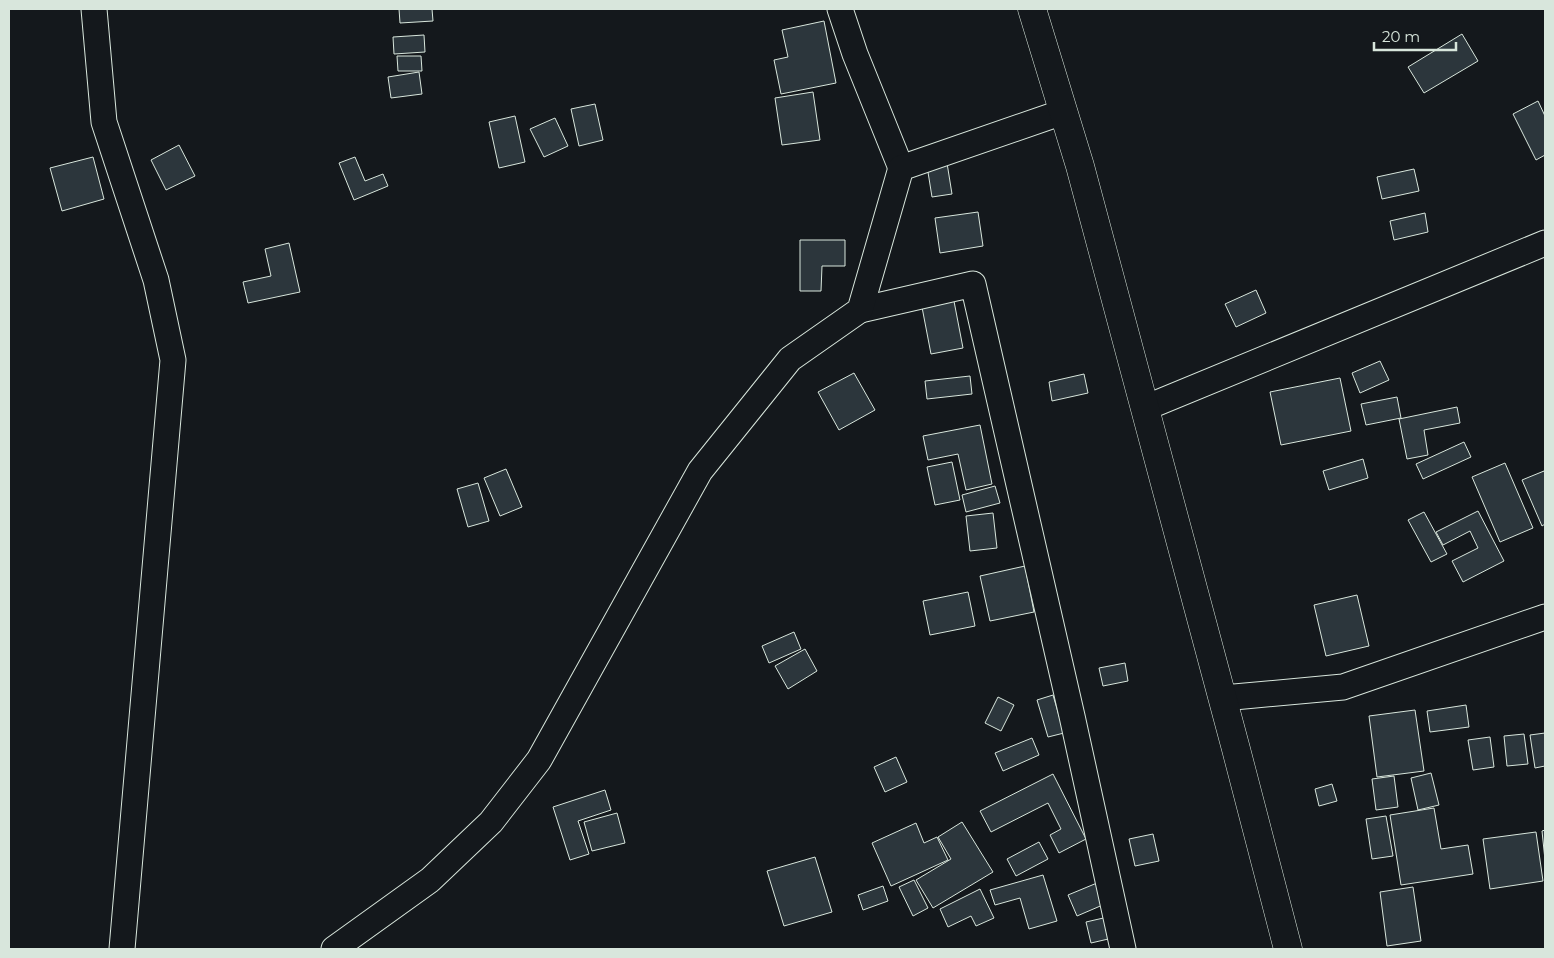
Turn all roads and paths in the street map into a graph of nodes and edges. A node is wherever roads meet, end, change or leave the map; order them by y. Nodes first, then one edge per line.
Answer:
1 (94, 9) edge
2 (840, 9) edge
3 (1032, 9) edge
4 (1063, 112) junction
5 (900, 168) junction
6 (1545, 243) edge
7 (860, 310) junction
8 (1145, 408) junction
9 (1545, 617) edge
10 (1223, 698) junction
11 (122, 949) edge
12 (334, 949) edge
13 (1123, 949) edge
14 (1288, 949) edge

1 - 11 street
2 - 5 street
3 - 4 main road
4 - 5 street
4 - 8 main road
5 - 7 street
6 - 8 street
7 - 12 street
7 - 13 street
8 - 10 main road
9 - 10 street
10 - 14 main road

